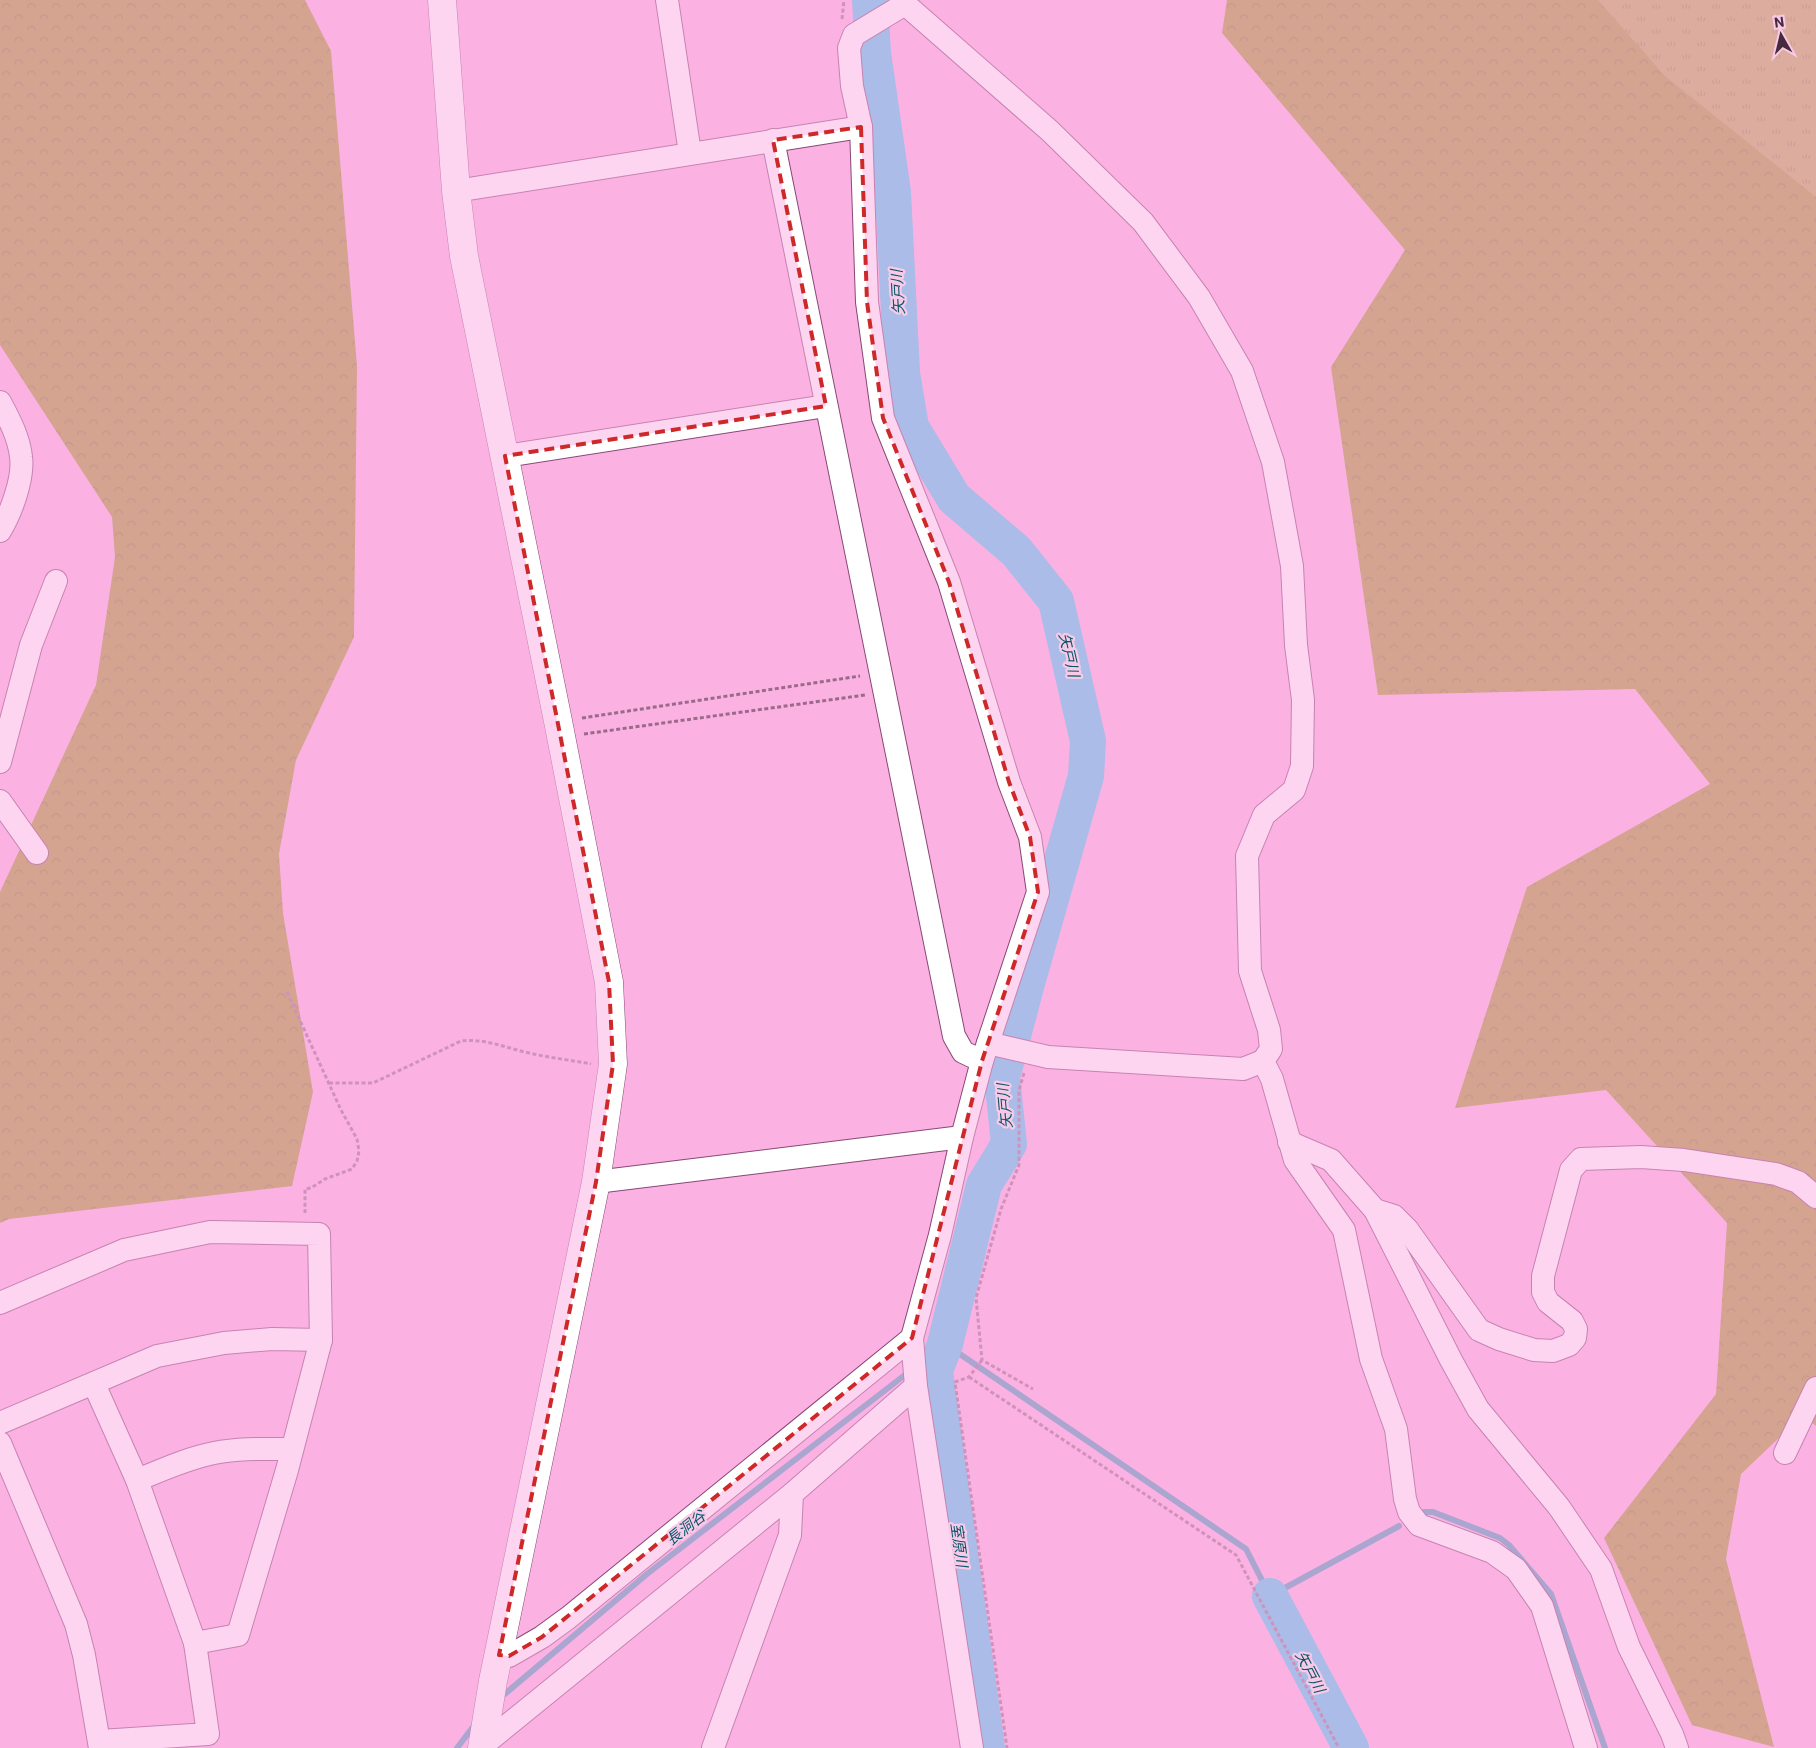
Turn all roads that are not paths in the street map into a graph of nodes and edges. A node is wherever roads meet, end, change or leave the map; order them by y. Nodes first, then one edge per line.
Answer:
1 (442, 0) edge
2 (667, 0) edge
3 (904, 2) edge
4 (860, 127) junction
5 (773, 140) junction
6 (690, 153) junction
7 (456, 191) junction
8 (0, 402) edge
9 (826, 406) junction
10 (9, 447) edge
11 (505, 456) junction
12 (0, 531) edge
13 (56, 580) dead end
14 (0, 762) edge
15 (0, 801) edge
16 (37, 853) dead end
17 (985, 1052) junction
18 (1263, 1061) junction
19 (962, 1137) junction
20 (1289, 1142) junction
21 (596, 1182) junction
22 (1816, 1197) edge
23 (1375, 1210) junction
24 (0, 1303) edge
25 (321, 1340) junction
26 (913, 1345) junction
27 (94, 1384) junction
28 (916, 1386) junction
29 (1816, 1388) edge
30 (0, 1423) edge
31 (0, 1443) edge
32 (292, 1450) junction
33 (1785, 1453) dead end
34 (137, 1480) junction
35 (792, 1494) junction
36 (195, 1643) junction
37 (496, 1668) junction
38 (100, 1745) edge
39 (482, 1747) edge
40 (713, 1748) edge
41 (972, 1748) edge
42 (1586, 1748) edge
43 (1677, 1748) edge

1 - 7 street
2 - 6 street
3 - 4 street
3 - 18 street
4 - 5 street
4 - 17 street
5 - 6 street
5 - 9 street
6 - 7 street
7 - 11 street
8 - 10 street
9 - 11 street
9 - 17 street
10 - 12 street
11 - 21 street
13 - 14 street
15 - 16 street
17 - 18 street
17 - 19 street
18 - 20 street
19 - 21 street
19 - 26 street
20 - 23 street
20 - 42 street
21 - 37 street
22 - 23 street
23 - 43 street
24 - 25 street
25 - 27 street
25 - 32 street
26 - 28 street
26 - 37 street
27 - 30 street
27 - 34 street
28 - 35 street
28 - 41 street
29 - 33 street
31 - 38 street
32 - 34 street
32 - 36 street
34 - 36 street
35 - 39 street
35 - 40 street
36 - 38 street
37 - 39 street

